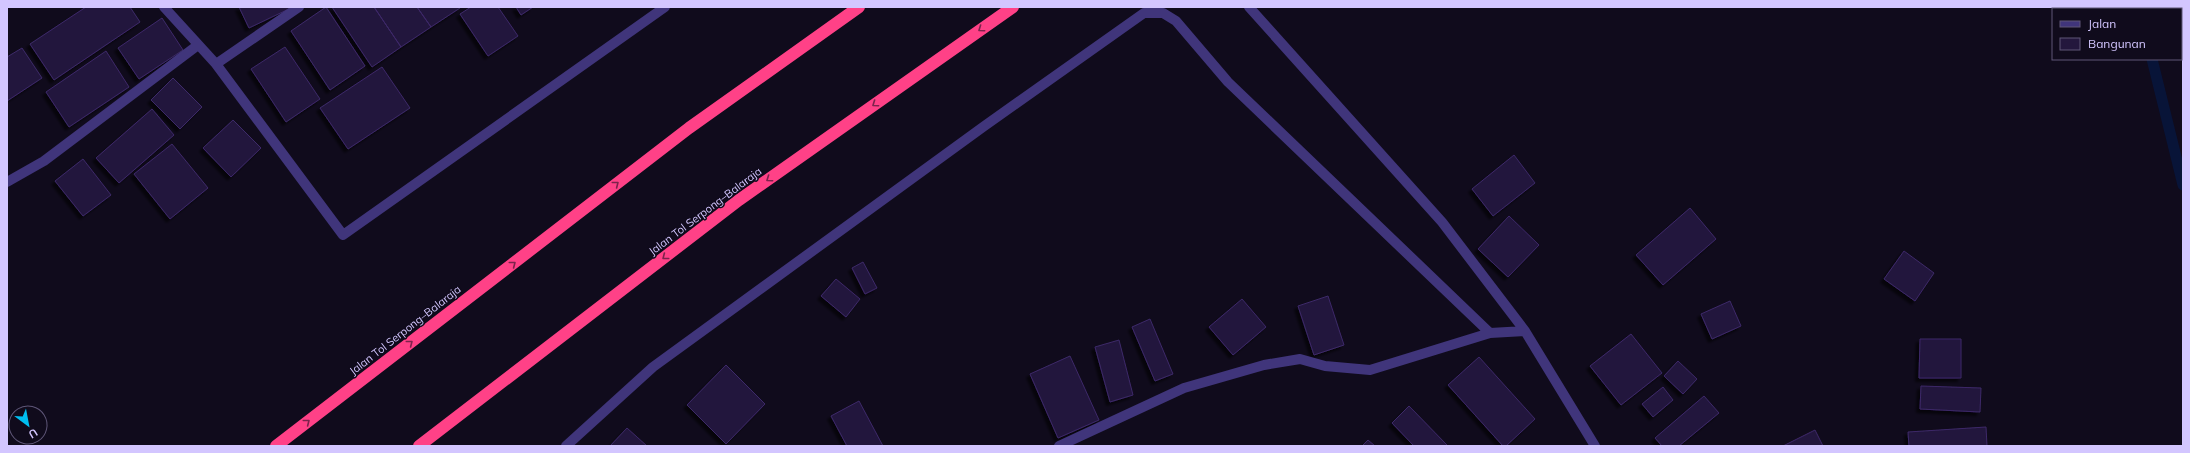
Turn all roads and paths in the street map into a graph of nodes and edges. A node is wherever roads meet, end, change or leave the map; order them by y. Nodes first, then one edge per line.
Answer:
1 (164, 7) edge
2 (299, 7) edge
3 (665, 7) edge
4 (859, 7) edge
5 (1013, 7) edge
6 (1249, 7) edge
7 (198, 45) junction
8 (216, 64) junction
9 (7, 182) edge
10 (1524, 331) junction
11 (1490, 333) junction
12 (276, 446) edge
13 (419, 446) edge
14 (566, 446) edge
15 (1059, 446) edge
16 (1595, 446) edge

1 - 7 street
2 - 8 street
3 - 8 street
12 -> 4 highway, Jalan Tol Serpong–Balaraja
5 -> 13 highway, Jalan Tol Serpong–Balaraja
6 - 10 street
7 - 8 street
7 - 9 street
10 - 11 street
10 - 16 street
11 - 14 street
11 - 15 street

